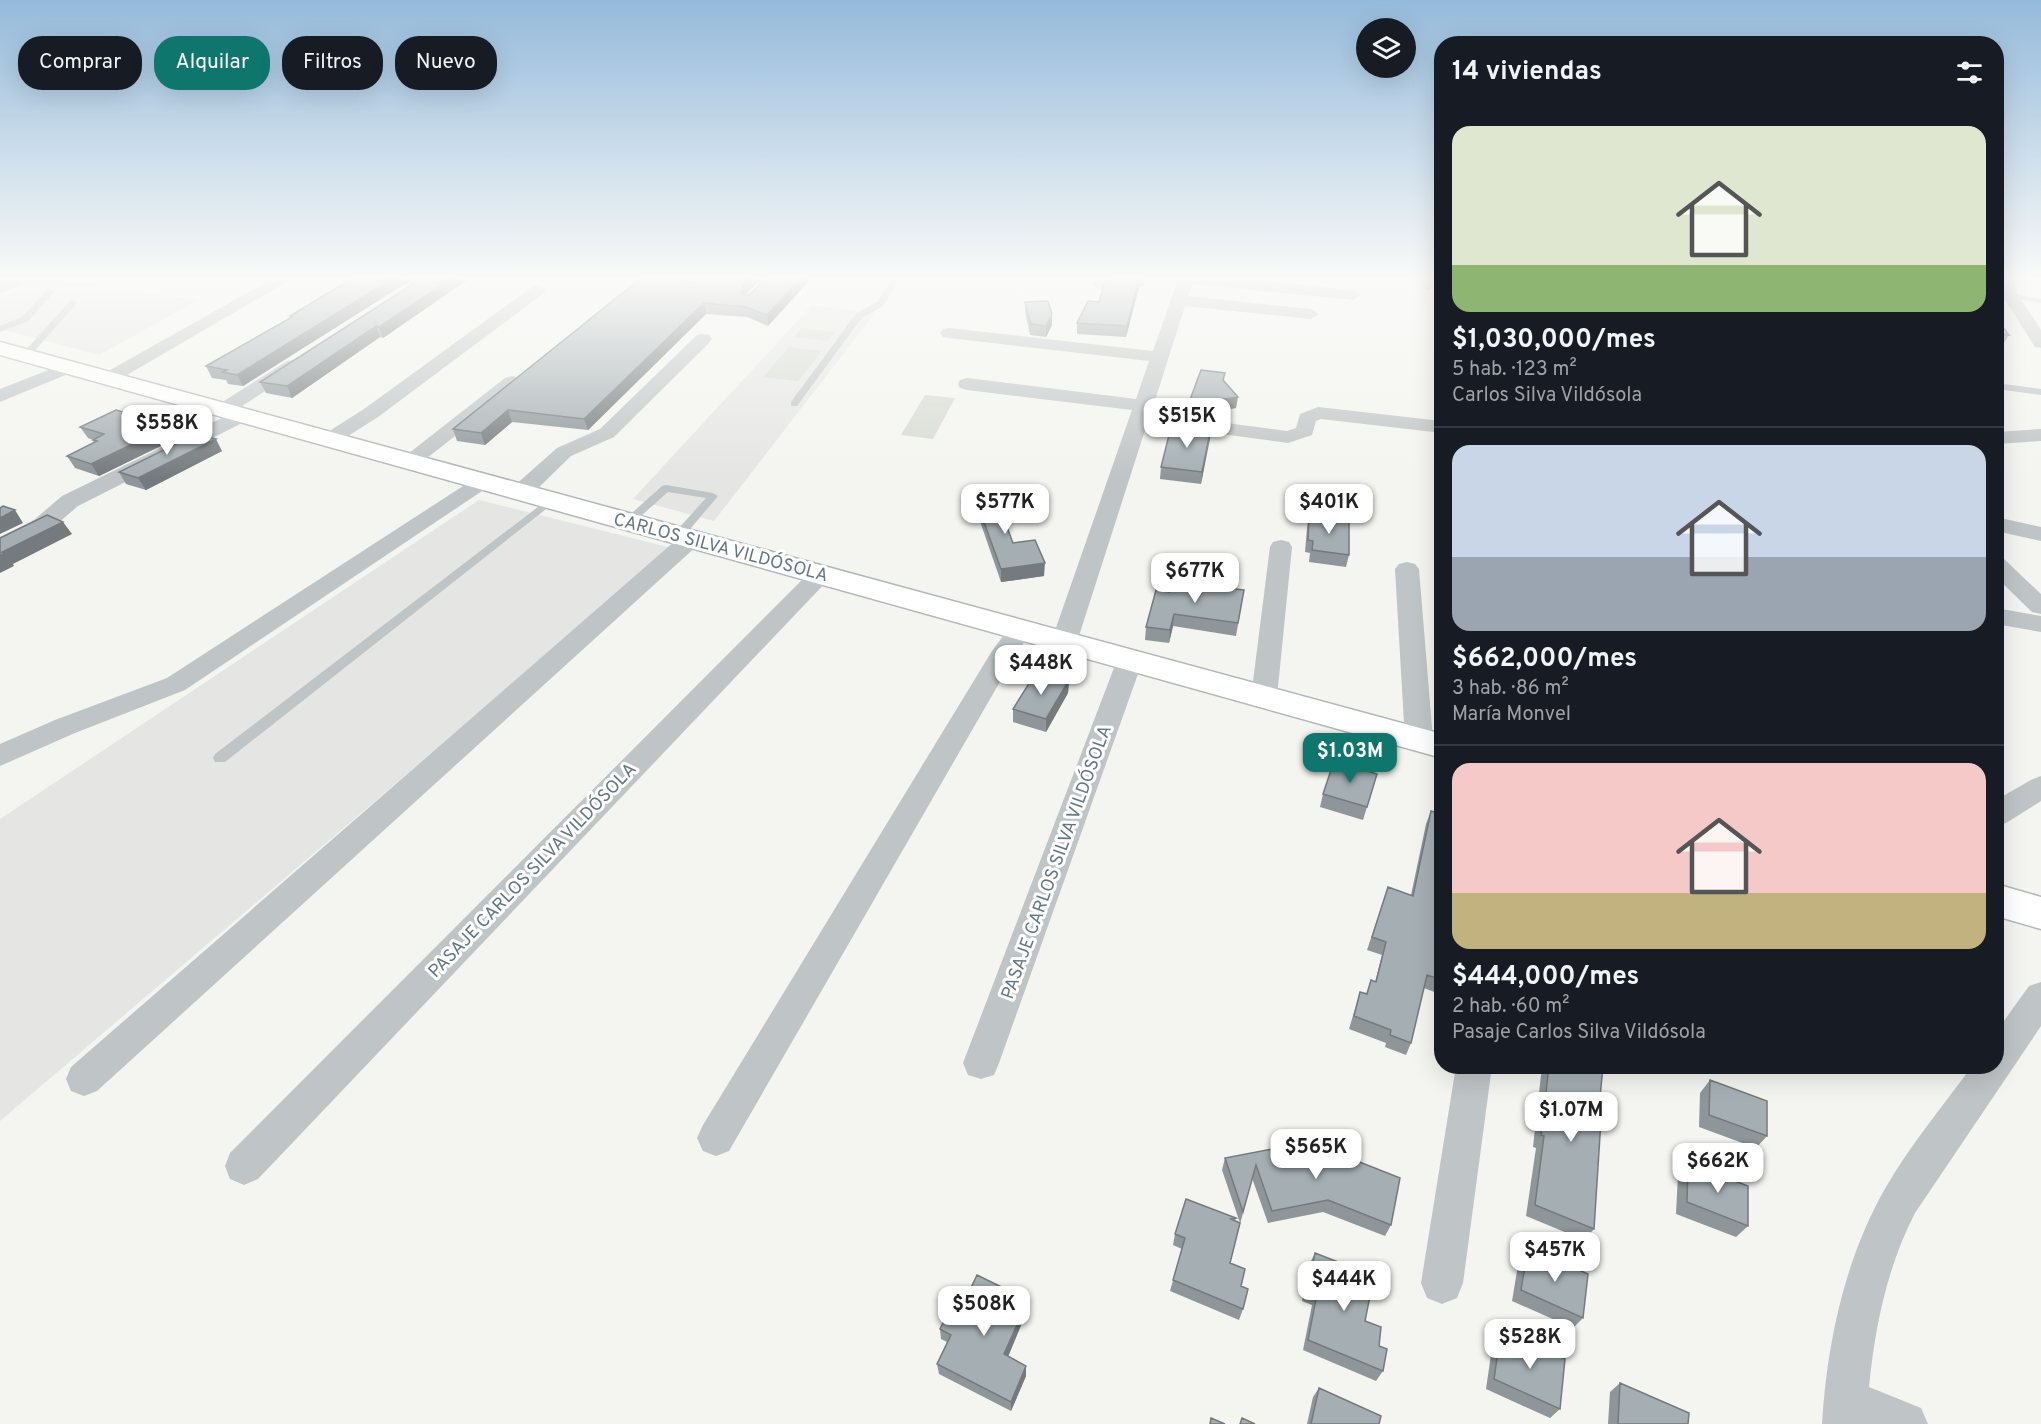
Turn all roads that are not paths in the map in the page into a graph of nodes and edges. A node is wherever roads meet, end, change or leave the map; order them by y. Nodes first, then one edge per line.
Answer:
1 (166, 345) edge
2 (463, 345) edge
3 (695, 345) edge
4 (837, 345) edge
5 (1059, 345) edge
6 (1165, 345) edge
7 (13, 351) edge
8 (1161, 357) junction
9 (304, 358) edge
10 (69, 367) junction
11 (530, 368) edge
12 (109, 378) junction
13 (967, 384) dead end
14 (2004, 387) edge
15 (2041, 392) edge
16 (0, 396) edge
17 (794, 404) dead end
18 (233, 412) junction
19 (1143, 412) junction
20 (1434, 426) edge
21 (2041, 435) edge
22 (2018, 437) junction
23 (2004, 438) edge
24 (330, 439) junction
25 (2041, 451) edge
26 (411, 461) junction
27 (484, 481) junction
28 (521, 492) junction
29 (551, 500) junction
30 (629, 521) junction
31 (2004, 526) edge
32 (2041, 534) edge
33 (692, 539) junction
34 (0, 546) edge
35 (1281, 546) dead end
36 (1407, 569) dead end
37 (2004, 572) edge
38 (821, 574) junction
39 (2041, 607) edge
40 (2004, 617) edge
41 (2041, 624) edge
42 (1021, 630) junction
43 (1064, 642) junction
44 (1130, 660) junction
45 (1264, 697) junction
46 (1430, 743) edge
47 (0, 756) edge
48 (220, 758) dead end
49 (2041, 787) edge
50 (2004, 810) edge
51 (2004, 902) edge
52 (2041, 913) edge
53 (2041, 998) edge
54 (2004, 1051) edge
55 (981, 1064) dead end
56 (1473, 1074) edge
57 (1987, 1074) edge
58 (84, 1078) dead end
59 (716, 1138) dead end
60 (244, 1166) dead end
61 (1442, 1283) dead end
62 (1845, 1412) edge
63 (1905, 1424) edge

1 - 12 street
2 - 24 street
3 - 28 street
4 - 17 lane
5 - 8 street
6 - 8 street
7 - 10 street, CARLOS SILVA VILDÓSOLA
8 - 19 street
9 - 18 street
10 - 12 street, CARLOS SILVA VILDÓSOLA
10 - 16 street
11 - 26 street
12 - 18 street, CARLOS SILVA VILDÓSOLA
13 - 19 street
14 - 15 lane
18 - 24 street, CARLOS SILVA VILDÓSOLA
18 - 34 street
19 - 20 street
19 - 43 street
21 - 22 street
22 - 23 street
22 - 25 street
24 - 26 street, CARLOS SILVA VILDÓSOLA
26 - 27 street, CARLOS SILVA VILDÓSOLA
27 - 28 street, CARLOS SILVA VILDÓSOLA
27 - 47 street
28 - 29 street, CARLOS SILVA VILDÓSOLA
29 - 30 street, CARLOS SILVA VILDÓSOLA
29 - 48 lane
30 - 33 street, CARLOS SILVA VILDÓSOLA
30 - 33 lane
31 - 32 street
33 - 38 street, CARLOS SILVA VILDÓSOLA
33 - 58 street
35 - 45 street
36 - 46 street
37 - 39 street
38 - 42 street, CARLOS SILVA VILDÓSOLA
38 - 60 street, PASAJE CARLOS SILVA VILDÓSOLA
40 - 41 street
42 - 43 street, CARLOS SILVA VILDÓSOLA
42 - 59 street
43 - 44 street, CARLOS SILVA VILDÓSOLA
44 - 45 street, CARLOS SILVA VILDÓSOLA
44 - 55 street, PASAJE CARLOS SILVA VILDÓSOLA
45 - 46 street, CARLOS SILVA VILDÓSOLA
49 - 50 street
51 - 52 street
53 - 54 street
56 - 61 street
57 - 62 street
62 - 63 street

